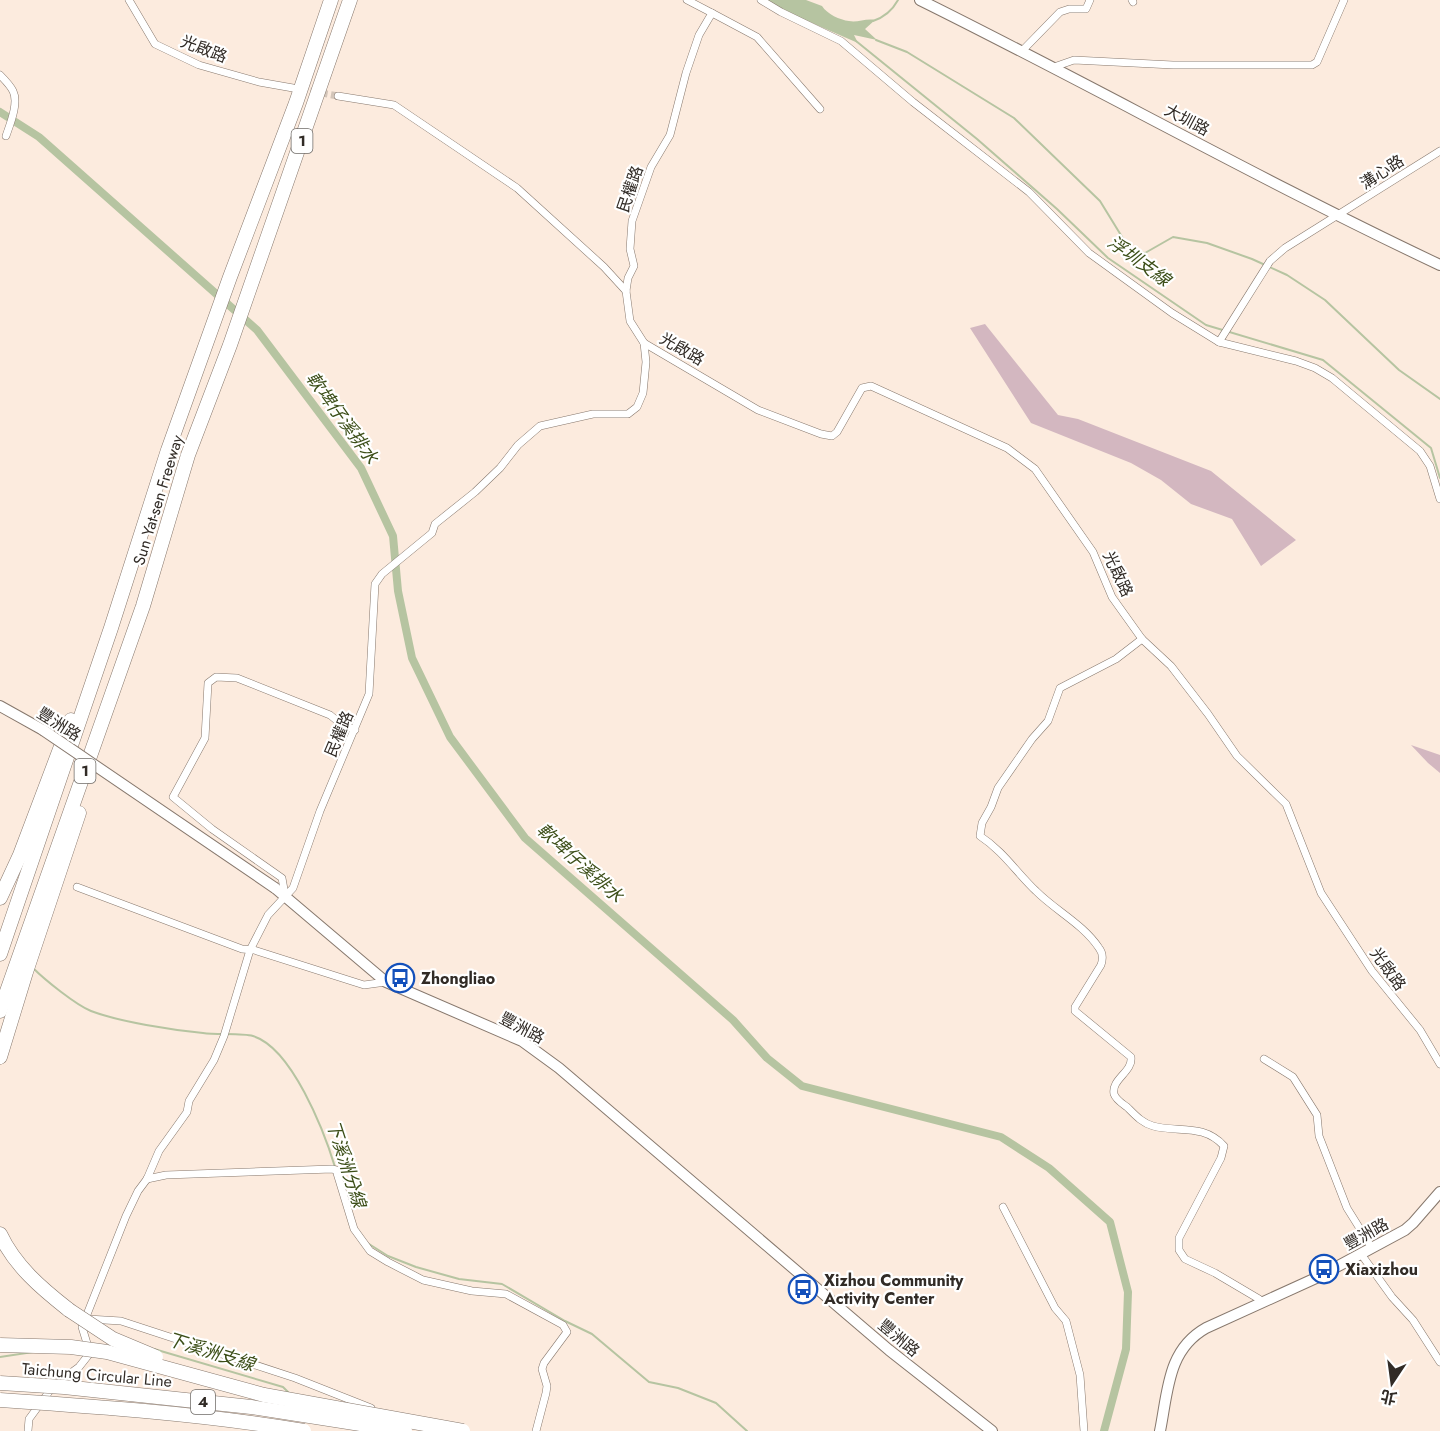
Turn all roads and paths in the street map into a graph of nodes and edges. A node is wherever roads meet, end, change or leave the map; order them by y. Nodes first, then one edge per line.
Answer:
1 (129, 0) edge
2 (331, 0) edge
3 (350, 0) edge
4 (687, 0) edge
5 (761, 0) edge
6 (920, 0) edge
7 (1090, 0) edge
8 (1344, 0) edge
9 (712, 12) junction
10 (1022, 51) junction
11 (1054, 67) junction
12 (0, 75) edge
13 (293, 88) tunnel mouth
14 (338, 96) tunnel mouth
15 (820, 109) dead end
16 (6, 136) dead end
17 (1440, 151) edge
18 (1338, 217) junction
19 (1440, 265) edge
20 (626, 291) junction
21 (1219, 342) junction
22 (644, 343) junction
23 (1440, 499) edge
24 (111, 628) junction
25 (1142, 639) junction
26 (0, 706) edge
27 (355, 730) junction
28 (77, 887) dead end
29 (285, 895) junction
30 (0, 898) edge
31 (250, 950) junction
32 (0, 954) edge
33 (20, 973) junction
34 (386, 982) junction
35 (0, 1011) edge
36 (0, 1057) edge
37 (1264, 1059) dead end
38 (1440, 1064) edge
39 (147, 1179) junction
40 (1440, 1192) edge
41 (1003, 1207) dead end
42 (0, 1234) edge
43 (1372, 1248) junction
44 (1361, 1254) junction
45 (1261, 1303) junction
46 (86, 1318) junction
47 (0, 1345) edge
48 (1440, 1362) edge
49 (222, 1382) junction
50 (0, 1383) edge
51 (0, 1401) edge
52 (28, 1431) edge
53 (304, 1431) edge
54 (405, 1431) edge
55 (462, 1431) edge
56 (536, 1431) edge
57 (992, 1431) edge
58 (1084, 1431) edge
59 (1160, 1431) edge

1 - 13 street, 光啟路
2 - 24 highway, Sun Yat-sen Freeway / 1
3 - 33 highway, Sun Yat-sen Freeway / 1
4 - 9 street
5 - 21 street
6 - 10 street, 大圳路
7 - 10 street
8 - 11 street
9 - 15 street
9 - 20 street, 民權路
10 - 11 street, 大圳路
11 - 18 street, 大圳路
12 - 16 street
14 - 20 street
17 - 18 street, 溝心路
18 - 19 street, 大圳路
18 - 21 street, 溝心路
20 - 22 street, 民權路
21 - 23 street
22 - 25 street, 光啟路
22 - 27 street, 民權路
24 - 30 highway
24 - 32 highway, Sun Yat-sen Freeway / 1
25 - 38 street, 光啟路
25 - 45 street
26 - 29 street, 豐洲路, bridge
27 - 29 street, 民權路
27 - 29 street
28 - 31 street
29 - 31 street, 民權路
29 - 34 street, 豐洲路
31 - 34 street
31 - 39 street, 民權路
33 - 35 highway, Sun Yat-sen Freeway / 1
33 - 36 highway
34 - 57 street, 豐洲路
37 - 43 street
39 - 46 street, 民權路
39 - 56 street
40 - 43 street, 豐洲路
41 - 58 street
42 - 49 highway, bridge
43 - 44 street, 豐洲路
44 - 45 street, 豐洲路
44 - 48 street
45 - 59 street, 豐洲路
46 - 52 street
46 - 55 street
47 - 49 highway, bridge
49 - 55 highway, bridge
50 - 54 highway, Taichung Circular Line / 4, bridge
51 - 53 highway, Taichung Circular Line / 4, bridge

